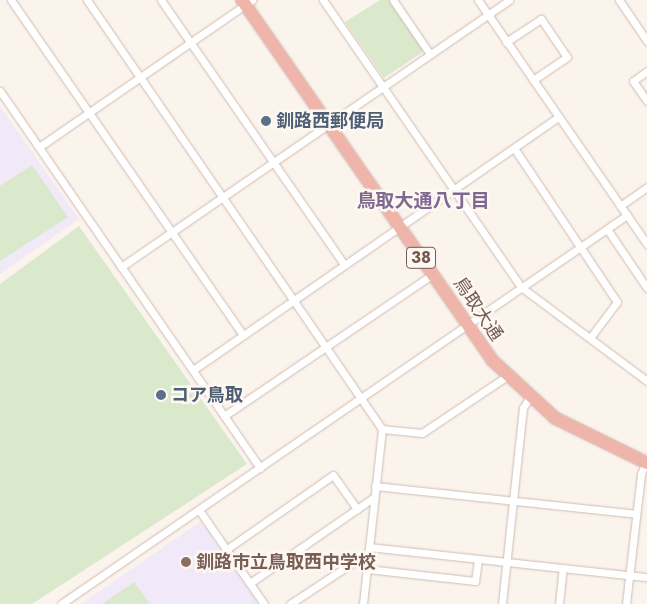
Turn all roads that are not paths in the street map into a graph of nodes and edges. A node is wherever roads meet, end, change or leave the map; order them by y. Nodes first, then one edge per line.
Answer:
1 (11, 0) edge
2 (87, 0) edge
3 (161, 0) edge
4 (323, 0) edge
5 (393, 0) edge
6 (478, 0) edge
7 (509, 0) edge
8 (620, 0) edge
9 (247, 2) edge
10 (488, 15) junction
11 (647, 41) edge
12 (506, 42) junction
13 (190, 43) junction
14 (430, 54) junction
15 (647, 71) edge
16 (140, 77) junction
17 (533, 80) junction
18 (383, 86) junction
19 (0, 91) edge
20 (647, 101) edge
21 (90, 112) junction
22 (559, 117) junction
23 (329, 124) junction
24 (39, 147) junction
25 (514, 148) junction
26 (274, 162) junction
27 (647, 187) edge
28 (453, 190) junction
29 (222, 198) junction
30 (620, 206) junction
31 (626, 215) junction
32 (399, 228) junction
33 (607, 229) junction
34 (172, 232) junction
35 (647, 244) edge
36 (580, 246) junction
37 (344, 264) junction
38 (121, 267) junction
39 (433, 274) junction
40 (521, 287) junction
41 (647, 288) edge
42 (294, 301) junction
43 (466, 323) junction
44 (243, 335) junction
45 (590, 338) junction
46 (325, 346) junction
47 (193, 370) junction
48 (507, 376) junction
49 (647, 381) edge
50 (360, 397) junction
51 (529, 398) junction
52 (224, 416) junction
53 (382, 430) junction
54 (646, 462) edge
55 (260, 468) junction
56 (375, 486) junction
57 (374, 498) junction
58 (513, 501) junction
59 (357, 509) junction
60 (199, 510) junction
61 (636, 514) junction
62 (227, 549) junction
63 (369, 550) junction
64 (478, 558) junction
65 (507, 562) junction
66 (563, 568) junction
67 (366, 569) junction
68 (629, 575) junction
69 (647, 577) edge
70 (250, 583) junction
71 (61, 604) edge
72 (264, 604) edge
73 (290, 604) edge
74 (363, 604) edge
75 (502, 604) edge
76 (559, 604) edge
77 (626, 604) edge

1 - 21 street
2 - 16 street
3 - 13 street
4 - 18 street
5 - 14 street
6 - 10 street
7 - 10 street
8 - 11 street
9 - 13 street
9 - 23 highway, 鳥取大通 / 38
10 - 12 street
10 - 14 street
12 - 17 street
12 - 17 street
13 - 16 street
13 - 26 street
14 - 18 street
15 - 20 street
16 - 21 street
16 - 29 street
17 - 22 street
18 - 23 street
18 - 28 street
19 - 24 street
21 - 24 street
21 - 34 street
22 - 25 street
22 - 30 street
23 - 26 street
23 - 32 highway, 鳥取大通 / 38
24 - 38 street
25 - 28 street
25 - 36 street
26 - 29 street
26 - 37 street
27 - 30 street
28 - 32 street
28 - 40 street
29 - 34 street
29 - 42 street
30 - 31 street
31 - 33 street
31 - 35 street
32 - 37 street
32 - 39 highway, 鳥取大通 / 38
33 - 36 street
33 - 41 street
34 - 38 street
34 - 44 street
36 - 40 street
36 - 45 street
37 - 42 street
38 - 47 street
39 - 43 highway, 鳥取大通 / 38
39 - 46 street
40 - 43 street
40 - 45 street
42 - 44 street
42 - 46 street
43 - 48 highway, 鳥取大通 / 38
43 - 50 street
44 - 47 street
45 - 49 street
46 - 50 street
46 - 52 street
47 - 52 street
48 - 51 highway, 鳥取大通 / 38
48 - 53 street
50 - 53 street
50 - 55 street
51 - 54 highway, 鳥取大通 / 38
51 - 58 street
52 - 55 street
53 - 56 street
54 - 61 street
55 - 60 street
56 - 57 street
56 - 58 street
57 - 59 street
57 - 63 street
58 - 61 street
58 - 65 street
59 - 62 street
59 - 70 street
60 - 62 street
60 - 71 street
61 - 68 street
62 - 70 street
63 - 64 street
63 - 67 street
63 - 73 street
64 - 65 street
64 - 67 street
65 - 66 street
65 - 75 street
66 - 68 street
66 - 76 street
67 - 74 street
68 - 69 street
68 - 77 street
70 - 72 street

